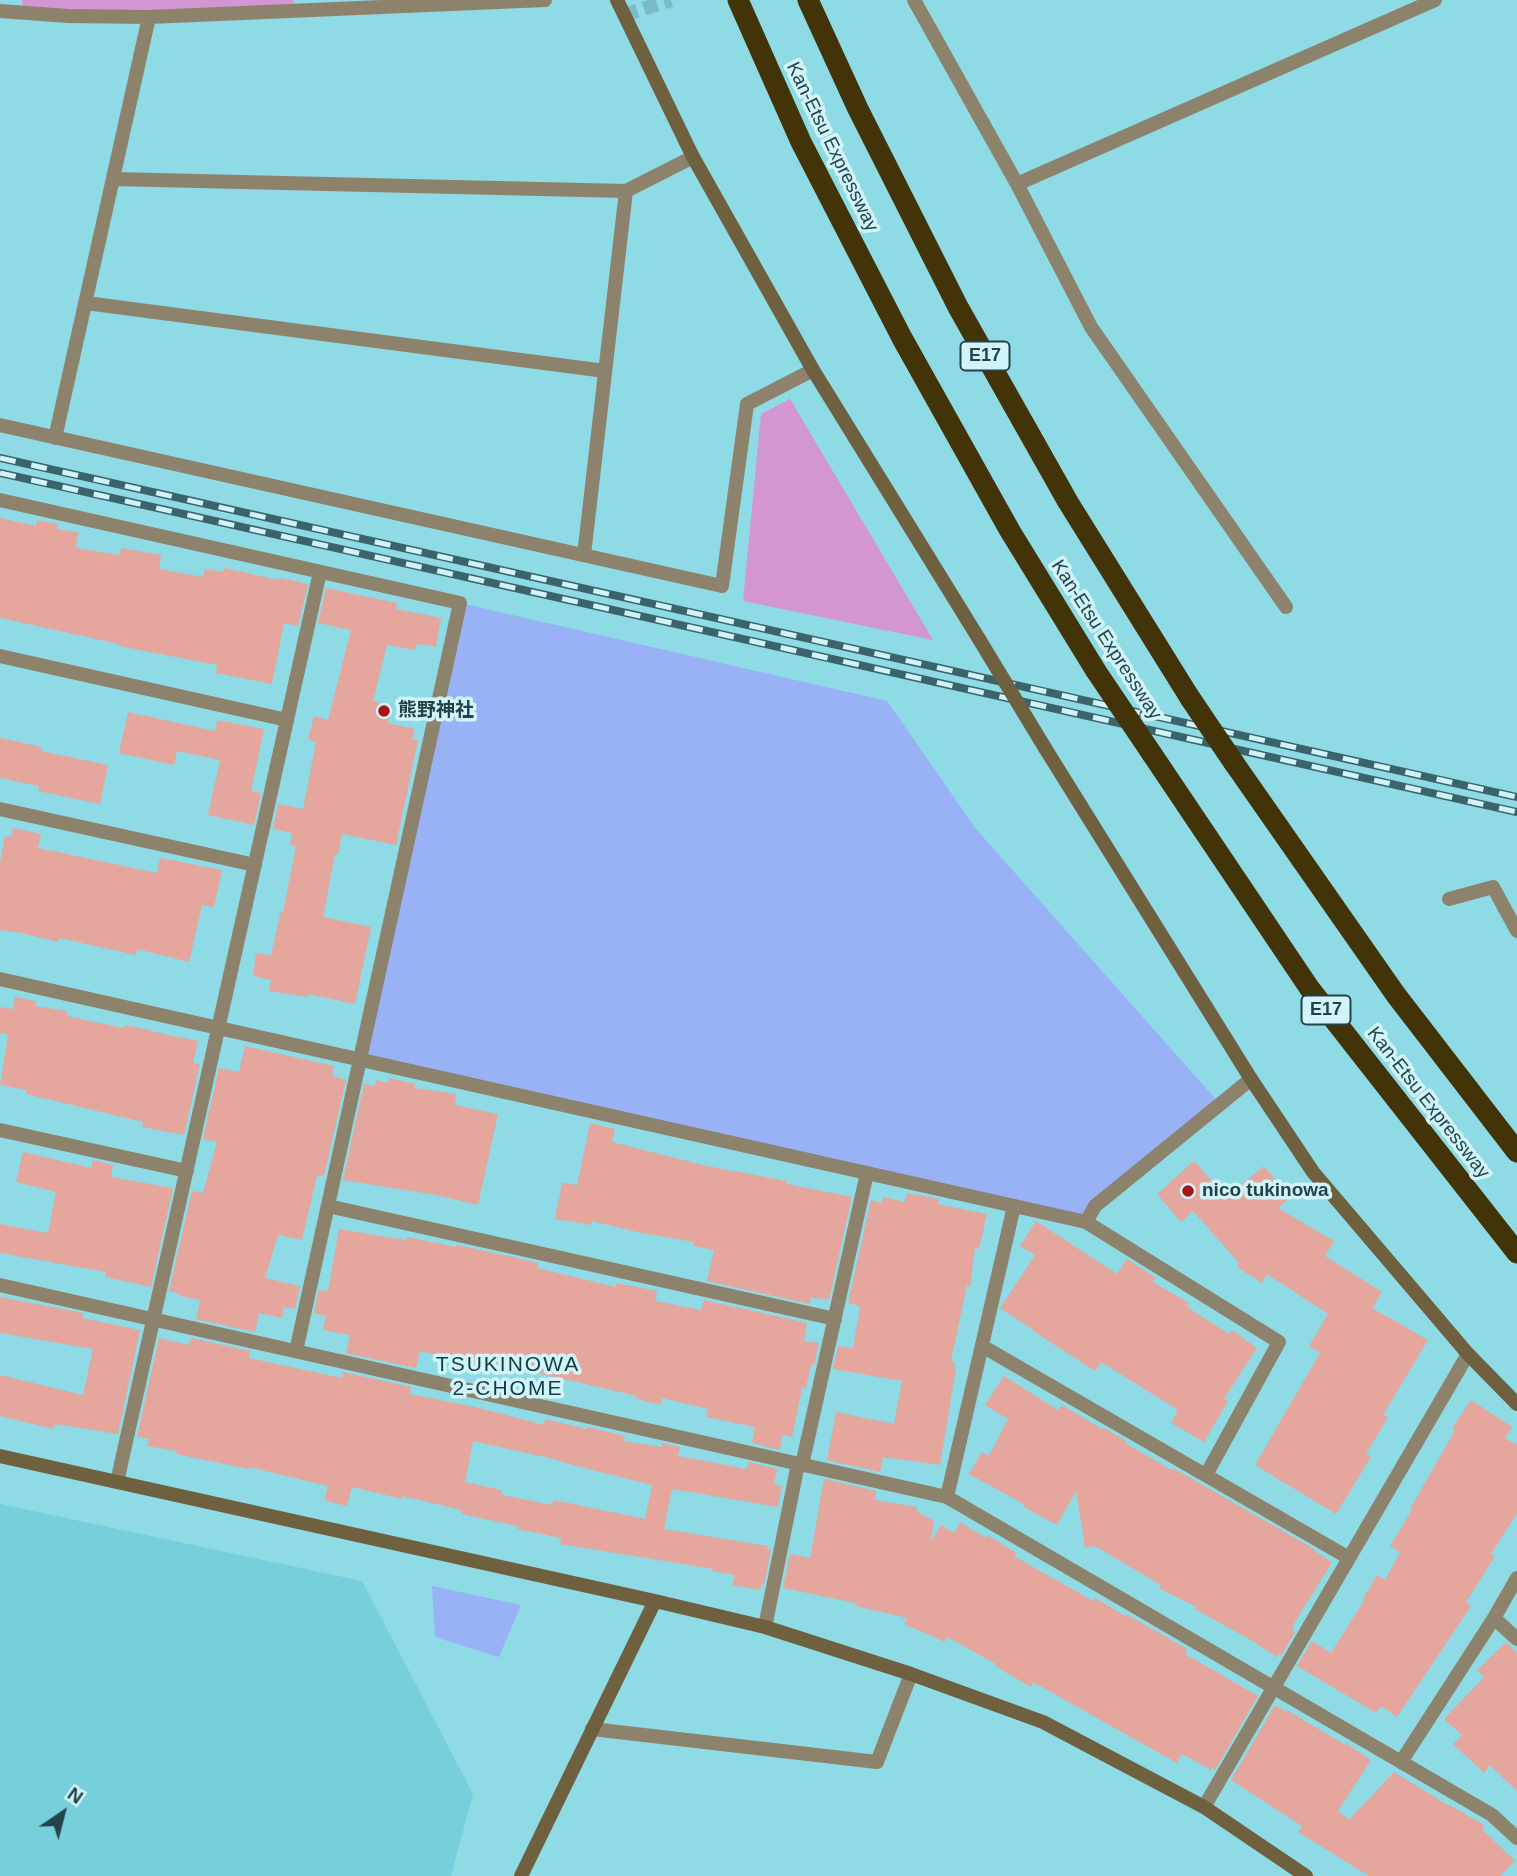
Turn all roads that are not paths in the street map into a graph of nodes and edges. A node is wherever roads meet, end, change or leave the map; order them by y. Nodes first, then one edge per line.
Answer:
1 (545, 0) edge
2 (617, 0) edge
3 (738, 0) edge
4 (808, 0) edge
5 (914, 0) edge
6 (1435, 0) edge
7 (293, 5) edge
8 (22, 6) edge
9 (0, 11) edge
10 (149, 17) junction
11 (693, 157) junction
12 (113, 178) junction
13 (1017, 184) junction
14 (626, 191) junction
15 (86, 303) junction
16 (813, 370) junction
17 (605, 371) junction
18 (0, 425) edge
19 (55, 438) junction
20 (0, 500) edge
21 (584, 555) junction
22 (320, 572) junction
23 (1286, 607) dead end
24 (0, 656) edge
25 (287, 720) junction
26 (0, 809) edge
27 (255, 865) junction
28 (1449, 899) dead end
29 (1517, 931) edge
30 (0, 979) edge
31 (219, 1028) junction
32 (360, 1060) junction
33 (1251, 1079) junction
34 (0, 1130) edge
35 (1517, 1152) edge
36 (187, 1171) junction
37 (867, 1173) junction
38 (328, 1206) junction
39 (1014, 1206) junction
40 (1086, 1222) junction
41 (1517, 1253) edge
42 (0, 1284) edge
43 (154, 1319) junction
44 (835, 1319) junction
45 (982, 1346) junction
46 (296, 1351) junction
47 (1468, 1354) junction
48 (1517, 1404) edge
49 (0, 1456) edge
50 (800, 1464) junction
51 (1206, 1475) junction
52 (117, 1482) junction
53 (947, 1497) junction
54 (1349, 1558) junction
55 (1517, 1578) edge
56 (655, 1601) junction
57 (1494, 1618) junction
58 (765, 1627) junction
59 (1517, 1639) edge
60 (911, 1674) junction
61 (1274, 1688) junction
62 (593, 1729) junction
63 (1401, 1762) junction
64 (1204, 1807) junction
65 (1517, 1838) edge
66 (521, 1876) edge
67 (1306, 1876) edge

1 - 7 street
2 - 11 street
3 - 41 highway, Kan-Etsu Expressway / E17, bridge
4 - 35 highway, Kan-Etsu Expressway / E17, bridge
5 - 13 street
6 - 13 street
7 - 10 street
8 - 9 street
8 - 10 street
10 - 12 street
11 - 14 street
11 - 16 street
12 - 14 street
12 - 15 street
13 - 23 street
14 - 17 street
15 - 17 street
15 - 19 street
16 - 21 street
16 - 33 street, bridge
17 - 21 street
18 - 19 street
19 - 21 street
20 - 22 street
22 - 25 street
22 - 32 street
24 - 25 street
25 - 27 street
26 - 27 street
27 - 31 street
28 - 29 street
30 - 31 street
31 - 32 street
31 - 36 street
32 - 37 street
32 - 38 street
33 - 40 street
33 - 47 street
34 - 36 street
36 - 43 street
37 - 39 street
37 - 44 street
38 - 44 street
38 - 46 street
39 - 40 street
39 - 45 street
40 - 51 street
42 - 43 street
43 - 46 street
43 - 52 street
44 - 50 street
45 - 51 street
45 - 53 street
46 - 50 street
47 - 48 street
47 - 54 street
49 - 52 street
50 - 53 street
50 - 58 street
51 - 54 street
52 - 56 street
53 - 61 street
54 - 61 street
55 - 57 street
56 - 58 street
56 - 62 street
57 - 59 street
57 - 63 street
58 - 60 street
60 - 62 street
60 - 64 street
61 - 63 street
61 - 64 street
62 - 66 street
63 - 65 street
64 - 67 street

